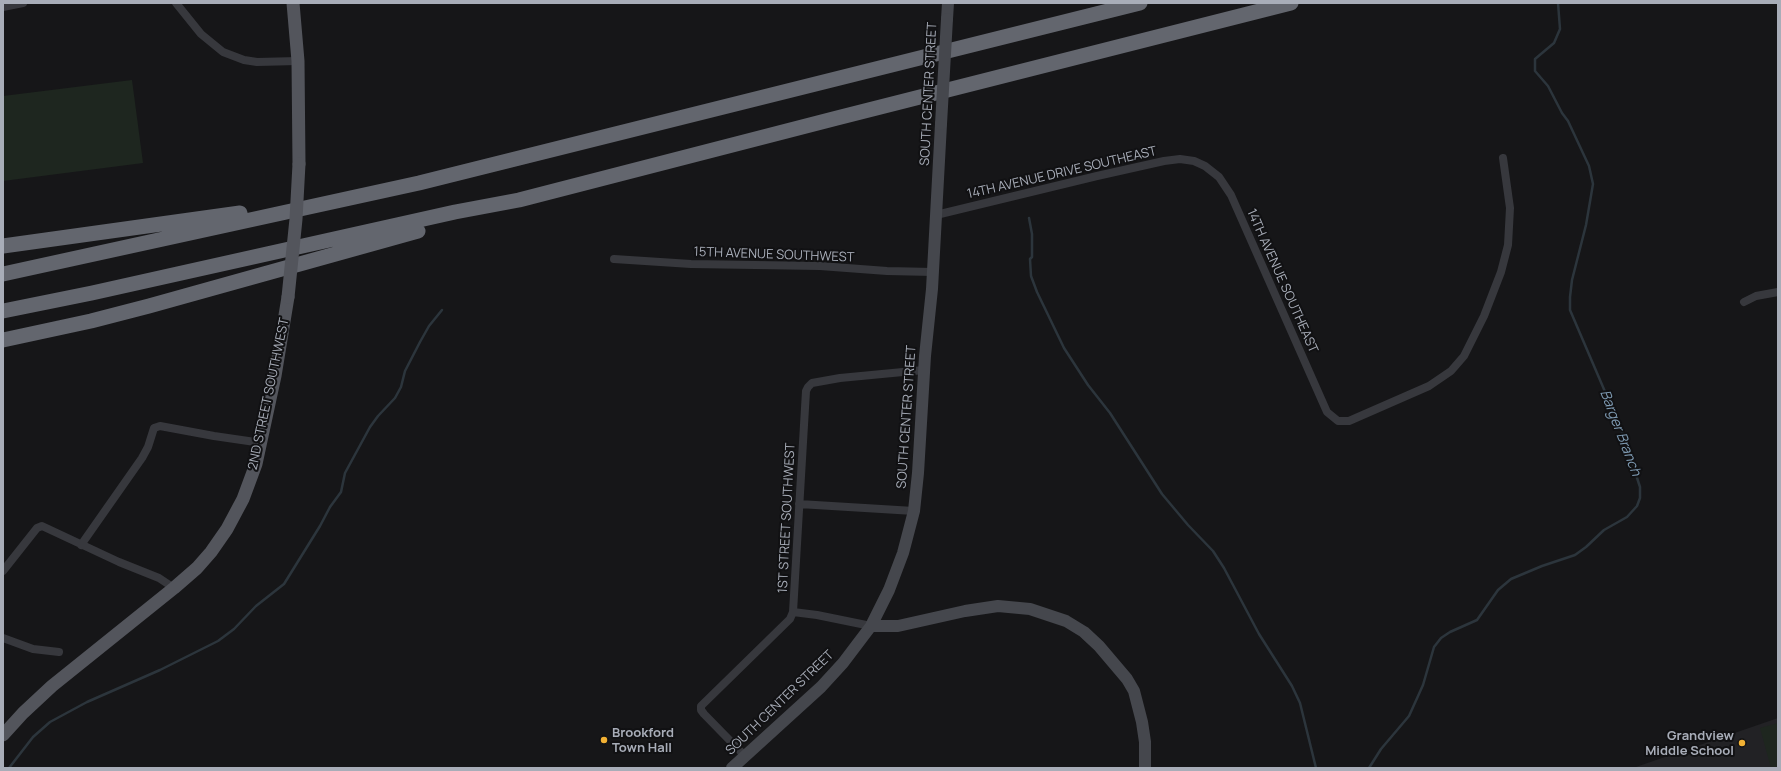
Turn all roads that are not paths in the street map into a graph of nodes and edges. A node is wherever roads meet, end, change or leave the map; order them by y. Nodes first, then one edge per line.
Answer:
1 (23, 3) edge
2 (176, 3) edge
3 (294, 3) edge
4 (948, 3) edge
5 (1140, 3) edge
6 (1291, 3) edge
7 (3, 7) edge
8 (298, 61) junction
9 (1502, 158) dead end
10 (1194, 161) joint
11 (322, 203) junction
12 (489, 206) junction
13 (936, 215) junction
14 (3, 246) edge
15 (614, 259) dead end
16 (933, 272) junction
17 (3, 274) edge
18 (1778, 292) edge
19 (1744, 302) dead end
20 (3, 311) edge
21 (3, 341) edge
22 (924, 370) junction
23 (262, 443) junction
24 (799, 504) junction
25 (914, 511) junction
26 (81, 545) junction
27 (3, 571) edge
28 (174, 588) junction
29 (793, 612) junction
30 (871, 626) junction
31 (3, 638) edge
32 (59, 652) dead end
33 (3, 735) edge
34 (745, 756) junction
35 (732, 768) edge
36 (1145, 768) edge

1 - 7 street
2 - 8 street
3 - 8 main road, 2ND STREET SOUTHWEST
4 - 13 street, SOUTH CENTER STREET, bridge
5 - 11 highway
6 - 12 highway
8 - 23 main road, 2ND STREET SOUTHWEST, bridge
9 - 10 street, 14TH AVENUE SOUTHEAST
10 - 13 street, 14TH AVENUE DRIVE SOUTHEAST
11 - 14 highway
11 - 17 highway
12 - 20 highway
12 - 21 highway
13 - 16 street, SOUTH CENTER STREET
15 - 16 street, 15TH AVENUE SOUTHWEST
16 - 22 street, SOUTH CENTER STREET
18 - 19 street
22 - 24 street, 1ST STREET SOUTHWEST
22 - 25 street, SOUTH CENTER STREET
23 - 26 street
23 - 28 main road, 2ND STREET SOUTHWEST
24 - 25 street
24 - 29 street, 1ST STREET SOUTHWEST
25 - 30 street, SOUTH CENTER STREET
26 - 27 street
26 - 28 street
28 - 33 main road, 2ND STREET SOUTHWEST
29 - 30 street
29 - 34 street
30 - 34 street, SOUTH CENTER STREET
30 - 36 street
31 - 32 street
34 - 35 street, SOUTH CENTER STREET

